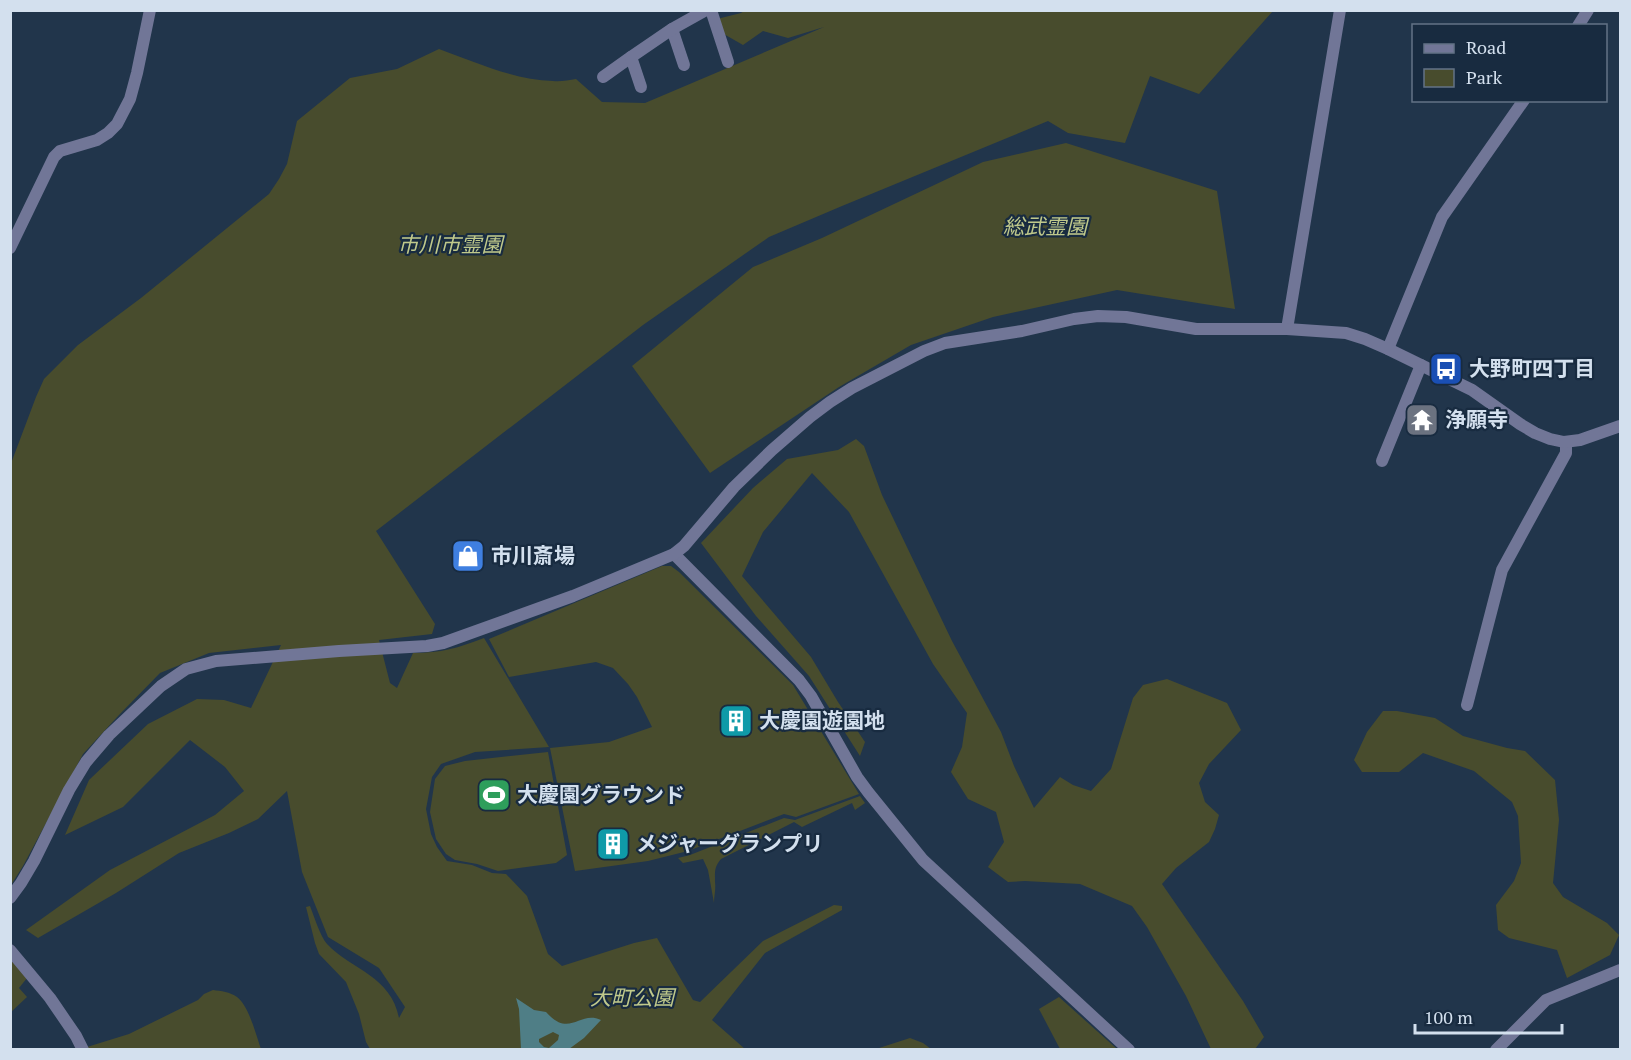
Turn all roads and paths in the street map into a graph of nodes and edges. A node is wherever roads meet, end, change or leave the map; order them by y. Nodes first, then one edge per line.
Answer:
1 (150, 10) edge
2 (705, 10) edge
3 (711, 10) edge
4 (1340, 10) edge
5 (1588, 10) edge
6 (1579, 24) edge
7 (672, 29) junction
8 (631, 57) junction
9 (728, 62) dead end
10 (684, 65) dead end
11 (603, 77) dead end
12 (641, 87) dead end
13 (1523, 102) edge
14 (10, 248) edge
15 (1287, 329) junction
16 (1388, 349) junction
17 (1421, 365) junction
18 (1620, 426) edge
19 (1566, 441) junction
20 (1382, 461) dead end
21 (674, 554) junction
22 (1467, 705) dead end
23 (10, 898) edge
24 (10, 950) edge
25 (1620, 970) edge
26 (83, 1050) edge
27 (1129, 1050) edge
28 (1496, 1050) edge

1 - 14 street
2 - 7 street
3 - 9 street
4 - 15 street
5 - 6 street
7 - 8 street
7 - 10 street
8 - 11 street
8 - 12 street
13 - 16 street
15 - 16 street
15 - 21 street
16 - 17 street
17 - 19 street
17 - 20 street
18 - 19 street
19 - 22 street
21 - 23 street
21 - 27 street
24 - 26 street
25 - 28 street

